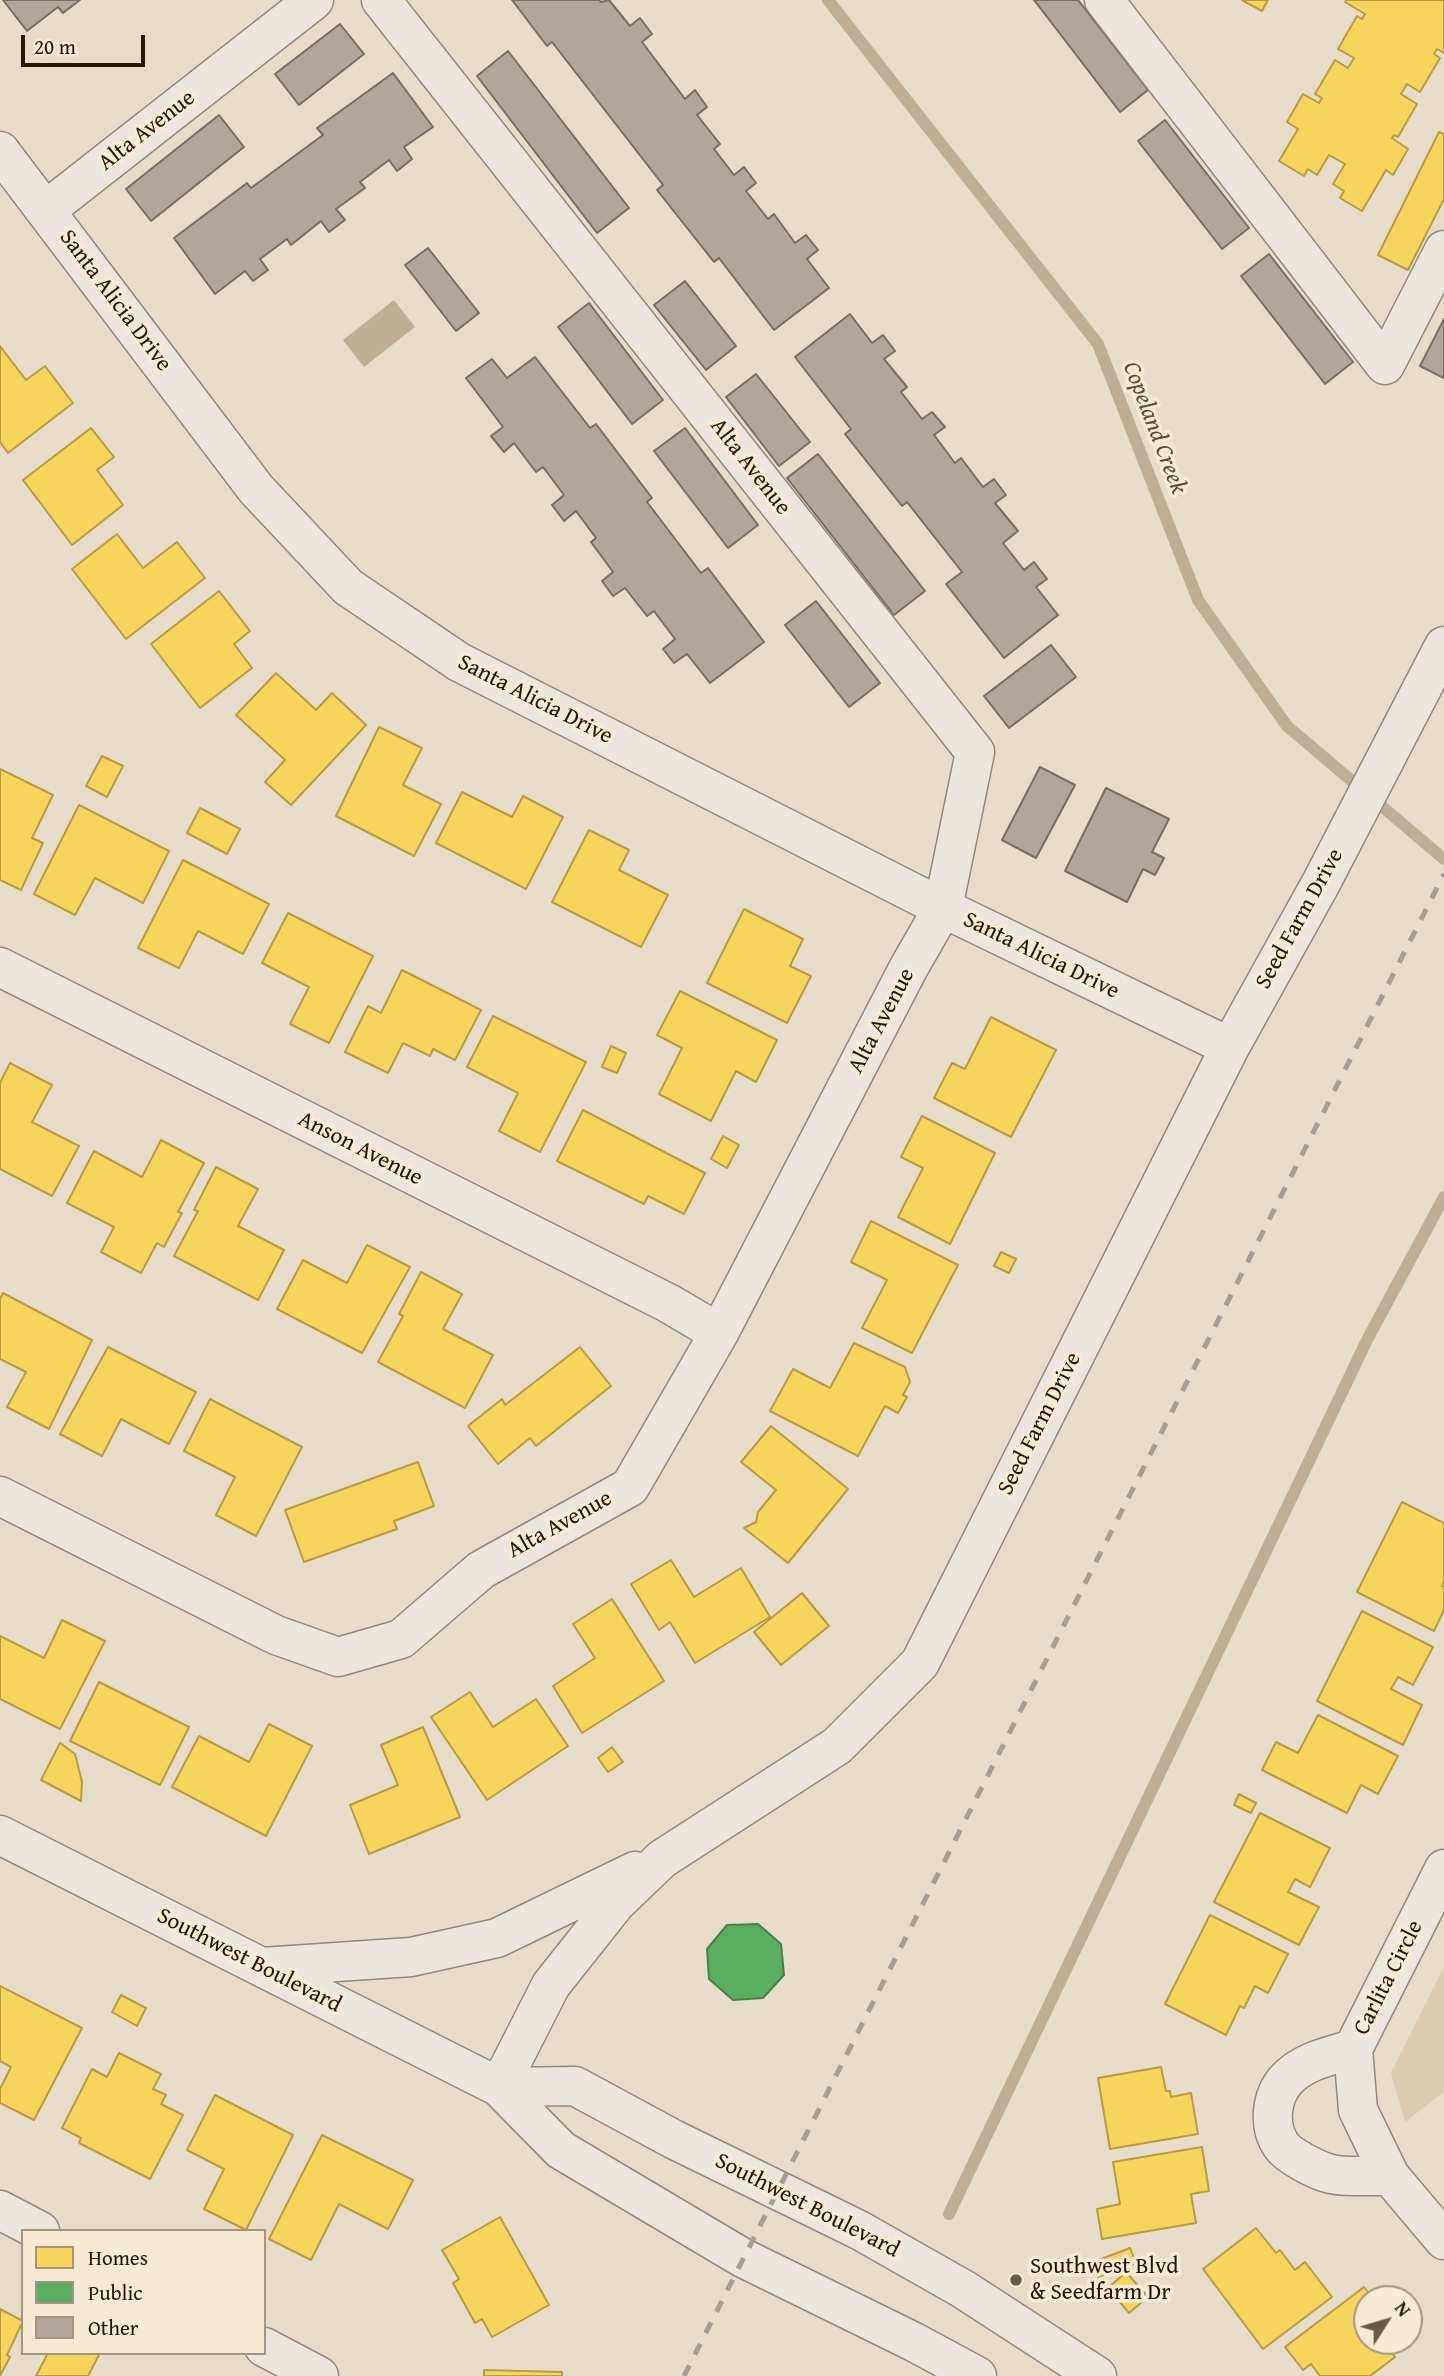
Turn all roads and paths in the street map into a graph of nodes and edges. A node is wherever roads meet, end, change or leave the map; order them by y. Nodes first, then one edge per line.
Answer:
1 (314, 0) edge
2 (381, 0) edge
3 (1104, 0) edge
4 (0, 151) edge
5 (46, 210) junction
6 (1444, 250) edge
7 (1444, 646) edge
8 (943, 908) junction
9 (0, 967) edge
10 (1230, 1047) junction
11 (719, 1334) junction
12 (0, 1496) edge
13 (0, 1835) edge
14 (662, 1858) junction
15 (1444, 1869) edge
16 (262, 1967) junction
17 (1353, 2049) junction
18 (499, 2087) junction
19 (1390, 2176) junction
20 (0, 2210) edge
21 (36, 2229) edge
22 (1444, 2240) edge
23 (266, 2348) edge
24 (319, 2376) edge
25 (977, 2376) edge
26 (1097, 2376) edge

1 - 5 street, Alta Avenue
2 - 8 street, Alta Avenue
3 - 6 street
4 - 5 street, Santa Alicia Drive
5 - 8 street, Santa Alicia Drive
7 - 10 street, Seed Farm Drive
8 - 10 street, Santa Alicia Drive
8 - 11 street, Alta Avenue
9 - 11 street, Anson Avenue
10 - 14 street, Seed Farm Drive
11 - 12 street, Alta Avenue
13 - 16 street, Southwest Boulevard
14 - 16 street
14 - 18 street, Seed Farm Drive
15 - 17 street, Carlita Circle
16 - 18 street, Southwest Boulevard
17 - 19 street, Carlita Circle
17 - 19 street, Carlita Circle
18 - 25 street, Southwest Boulevard
18 - 26 street, Southwest Boulevard
19 - 22 street, Carlita Circle
20 - 21 street
23 - 24 street

